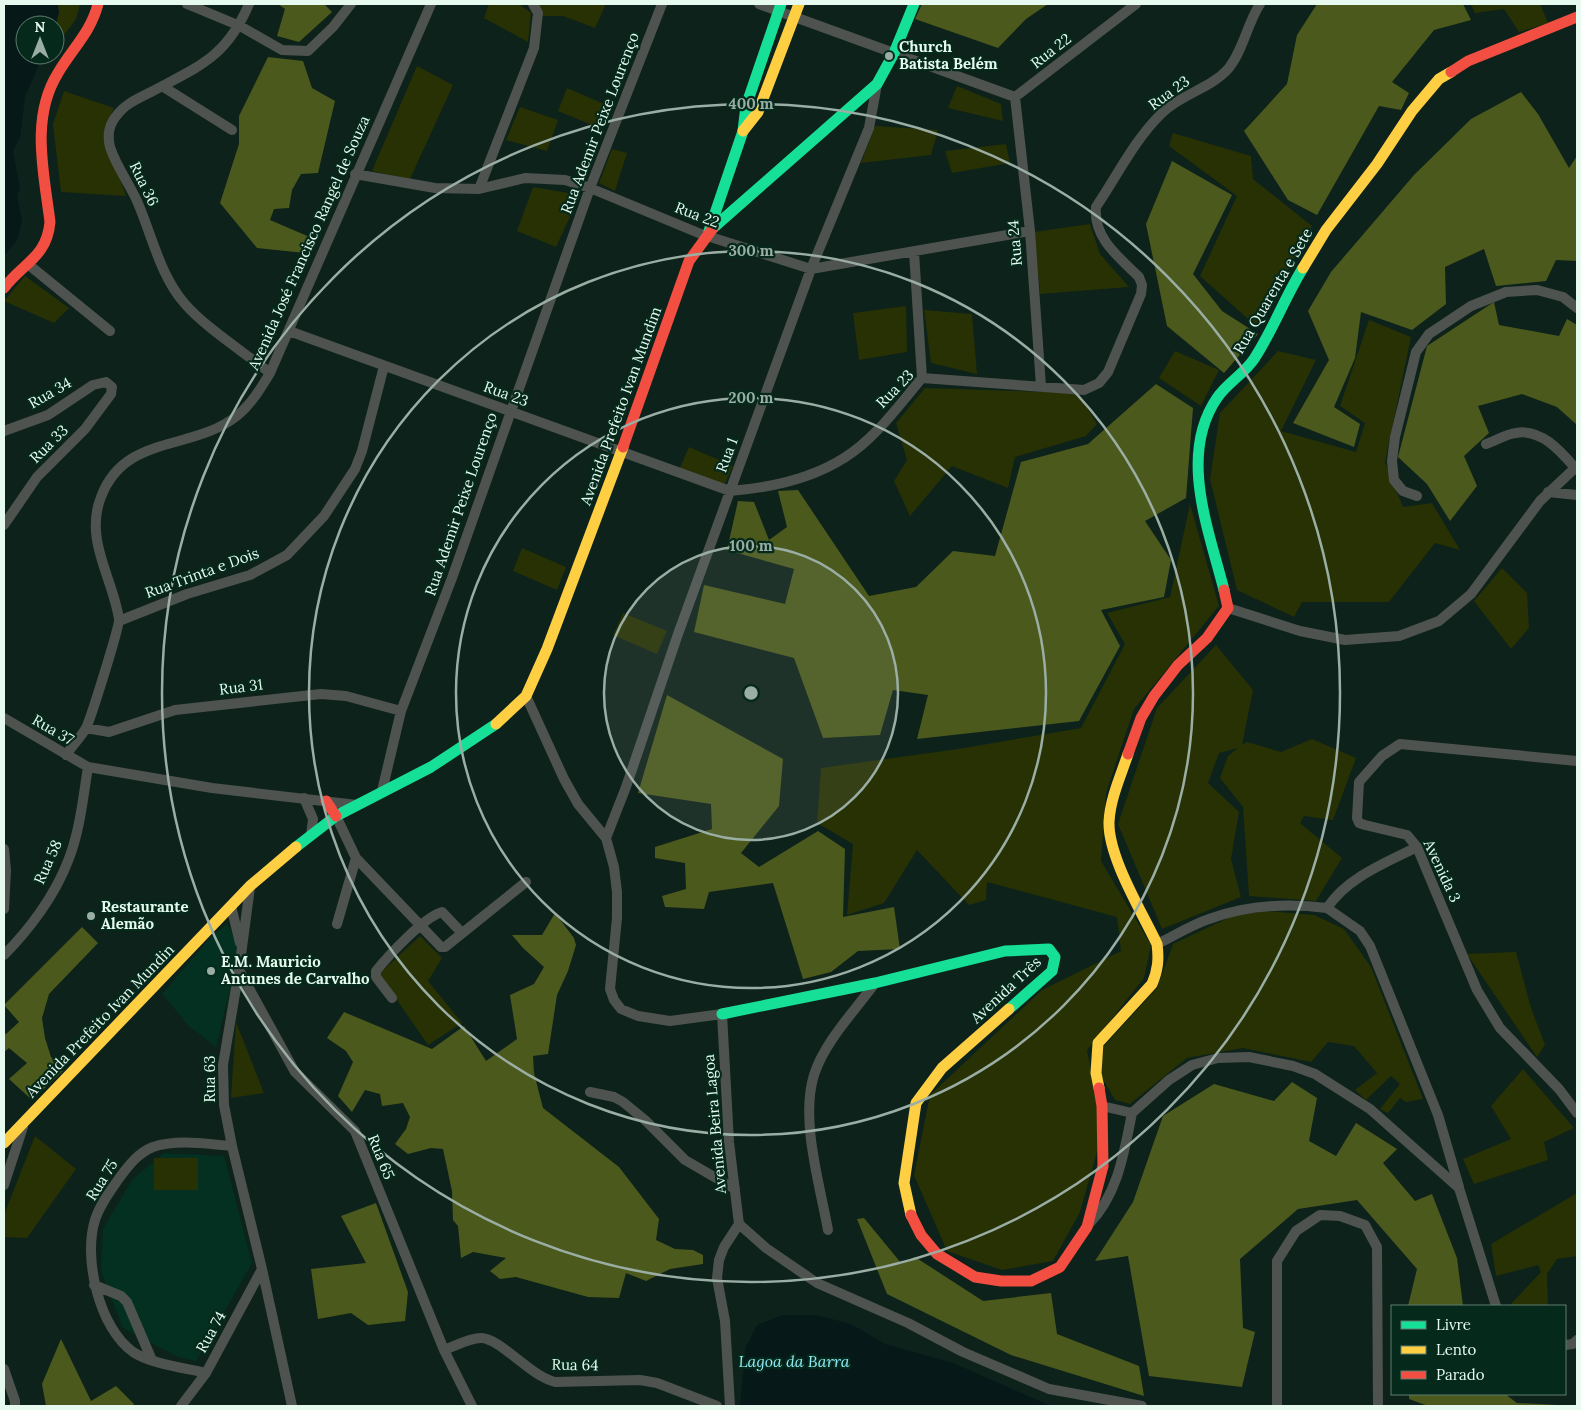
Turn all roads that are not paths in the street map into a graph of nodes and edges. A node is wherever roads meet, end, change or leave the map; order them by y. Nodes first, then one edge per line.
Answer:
1 (98, 4) edge
2 (104, 4) edge
3 (187, 4) edge
4 (249, 4) edge
5 (351, 4) edge
6 (431, 4) edge
7 (532, 4) edge
8 (662, 4) edge
9 (759, 4) edge
10 (799, 4) edge
11 (914, 4) edge
12 (1136, 4) edge
13 (1260, 4) edge
14 (785, 12) edge
15 (1577, 17) edge
16 (96, 18) junction
17 (240, 26) junction
18 (894, 53) junction
19 (877, 84) junction
20 (162, 86) junction
21 (1015, 97) junction
22 (232, 130) dead end
23 (743, 131) junction
24 (355, 174) junction
25 (724, 182) junction
26 (590, 188) junction
27 (479, 189) junction
28 (741, 204) junction
29 (1030, 231) junction
30 (707, 233) junction
31 (914, 252) junction
32 (29, 265) junction
33 (811, 269) junction
34 (4, 288) edge
35 (1577, 308) edge
36 (110, 331) dead end
37 (289, 331) junction
38 (384, 366) junction
39 (270, 373) junction
40 (922, 378) junction
41 (110, 384) joint
42 (1041, 386) junction
43 (509, 411) junction
44 (4, 431) edge
45 (1486, 444) dead end
46 (621, 452) junction
47 (1576, 469) edge
48 (730, 491) junction
49 (1548, 492) junction
50 (1577, 495) edge
51 (1418, 496) dead end
52 (4, 525) edge
53 (1228, 608) junction
54 (119, 620) junction
55 (526, 696) junction
56 (401, 711) junction
57 (4, 718) edge
58 (86, 728) junction
59 (66, 755) junction
60 (1577, 761) edge
61 (88, 767) junction
62 (382, 792) junction
63 (304, 798) junction
64 (323, 801) junction
65 (357, 805) junction
66 (312, 814) junction
67 (334, 818) junction
68 (311, 835) junction
69 (606, 838) junction
70 (1416, 847) junction
71 (4, 849) edge
72 (356, 858) junction
73 (526, 882) dead end
74 (250, 886) junction
75 (231, 906) junction
76 (4, 908) edge
77 (1327, 908) junction
78 (337, 924) dead end
79 (420, 927) junction
80 (462, 933) junction
81 (1157, 944) junction
82 (242, 948) junction
83 (4, 955) edge
84 (239, 970) junction
85 (875, 983) junction
86 (392, 998) dead end
87 (722, 1014) junction
88 (590, 1092) dead end
89 (1102, 1106) junction
90 (1577, 1113) edge
91 (1132, 1114) junction
92 (26, 1119) junction
93 (4, 1130) edge
94 (4, 1144) edge
95 (232, 1146) junction
96 (4, 1185) edge
97 (1459, 1188) junction
98 (736, 1189) junction
99 (739, 1224) junction
100 (1087, 1226) junction
101 (828, 1230) dead end
102 (262, 1269) junction
103 (94, 1285) junction
104 (1496, 1305) edge
105 (1577, 1340) edge
106 (1566, 1345) edge
107 (444, 1350) junction
108 (151, 1358) junction
109 (4, 1369) edge
110 (206, 1373) junction
111 (15, 1406) edge
112 (181, 1406) edge
113 (292, 1406) edge
114 (472, 1406) edge
115 (717, 1406) edge
116 (730, 1406) edge
117 (1142, 1406) edge
118 (1277, 1406) edge
119 (1378, 1406) edge

1 - 16 street
2 - 16 street
3 - 17 street
4 - 17 street, Rua 36
5 - 17 street
6 - 24 street, Avenida José Francisco Rangel de Souza
7 - 27 street
8 - 26 street, Rua Ademir Peixe Lourenço
9 - 14 street
10 - 14 street
11 - 18 street, Avenida Prefeito Ivan Mundim
12 - 21 street, Rua 22
13 - 42 street, Rua 23
14 - 18 street
14 - 23 street
14 - 23 street
15 - 53 street, Rua Quarenta e Sete
16 - 32 street
17 - 20 street, Rua 36
18 - 19 street, Avenida Prefeito Ivan Mundim
18 - 21 street
19 - 28 street, Avenida Prefeito Ivan Mundim
19 - 33 street, Rua 1
20 - 22 street
20 - 39 street, Rua 36
21 - 29 street, Rua 24
23 - 25 street
24 - 27 street, Rua 22
24 - 37 street, Avenida José Francisco Rangel de Souza
25 - 28 street
25 - 30 street
26 - 27 street, Rua 22
26 - 30 street, Rua 22
26 - 43 street, Rua Ademir Peixe Lourenço
28 - 30 street, Avenida Prefeito Ivan Mundim
29 - 31 street, Rua 22
29 - 42 street, Rua 24
30 - 33 street, Rua 22
30 - 46 street, Avenida Prefeito Ivan Mundim
31 - 33 street, Rua 22
31 - 40 street
32 - 34 street
32 - 36 street
33 - 48 street, Rua 1
35 - 51 street
37 - 38 street, Rua 23
37 - 39 street, Avenida José Francisco Rangel de Souza
38 - 43 street, Rua 23
38 - 54 street, Rua Trinta e Dois
39 - 54 street, Avenida José Francisco Rangel de Souza
40 - 42 street, Rua 23
40 - 48 street, Rua 23
41 - 44 street, Rua 34
41 - 52 street, Rua 33
43 - 46 street, Rua 23
43 - 56 street, Rua Ademir Peixe Lourenço
45 - 47 street
46 - 48 street, Rua 23
46 - 55 street, Avenida Prefeito Ivan Mundim
47 - 49 street
48 - 69 street, Rua 1
49 - 50 street
49 - 53 street
53 - 81 street
54 - 58 street
55 - 62 street, Avenida Prefeito Ivan Mundim
55 - 69 street
56 - 58 street, Rua 31
56 - 62 street, Rua Ademir Peixe Lourenço
57 - 59 street, Rua 37
58 - 59 street
59 - 61 street, Rua 37
60 - 70 street, Avenida 3
61 - 63 street, Rua 37
61 - 83 street, Rua 58
62 - 65 street, Avenida Prefeito Ivan Mundim
63 - 64 street, Rua 37
63 - 66 street
64 - 65 street, Rua 37
64 - 66 street
64 - 67 street
65 - 67 street, Avenida Prefeito Ivan Mundin
66 - 67 street
66 - 68 street
67 - 68 street, Avenida Prefeito Ivan Mundin
67 - 72 street
68 - 74 street, Avenida Prefeito Ivan Mundin
69 - 87 street
70 - 77 street
70 - 90 street, Avenida 3
71 - 76 street
72 - 78 street
72 - 79 street
73 - 80 street
74 - 75 street, Avenida Prefeito Ivan Mundin
74 - 82 street, Rua 63
75 - 82 street
75 - 92 street, Avenida Prefeito Ivan Mundin
77 - 81 street
77 - 97 street
79 - 80 street
79 - 80 street
79 - 86 street
81 - 89 street
82 - 84 street, Rua 63
84 - 95 street, Rua 63
84 - 107 street, Rua 65
85 - 87 street, Avenida Três
85 - 100 street, Avenida Três
85 - 101 street
87 - 98 street, Avenida Beira Lagoa
88 - 98 street
89 - 91 street
89 - 100 street
91 - 97 street
91 - 100 street
92 - 93 street
92 - 94 street, Avenida Prefeito Ivan Mundin
92 - 96 street
95 - 102 street, Rua 63
95 - 103 street, Rua 75
97 - 104 street
98 - 99 street, Avenida Beira Lagoa
99 - 116 street
99 - 117 street
102 - 110 street, Rua 74
102 - 113 street
103 - 108 street, Rua 75
103 - 108 street
105 - 106 street
107 - 114 street, Rua 65
107 - 115 street, Rua 64
108 - 110 street, Rua 75
109 - 111 street
110 - 112 street, Rua 74
118 - 119 street

